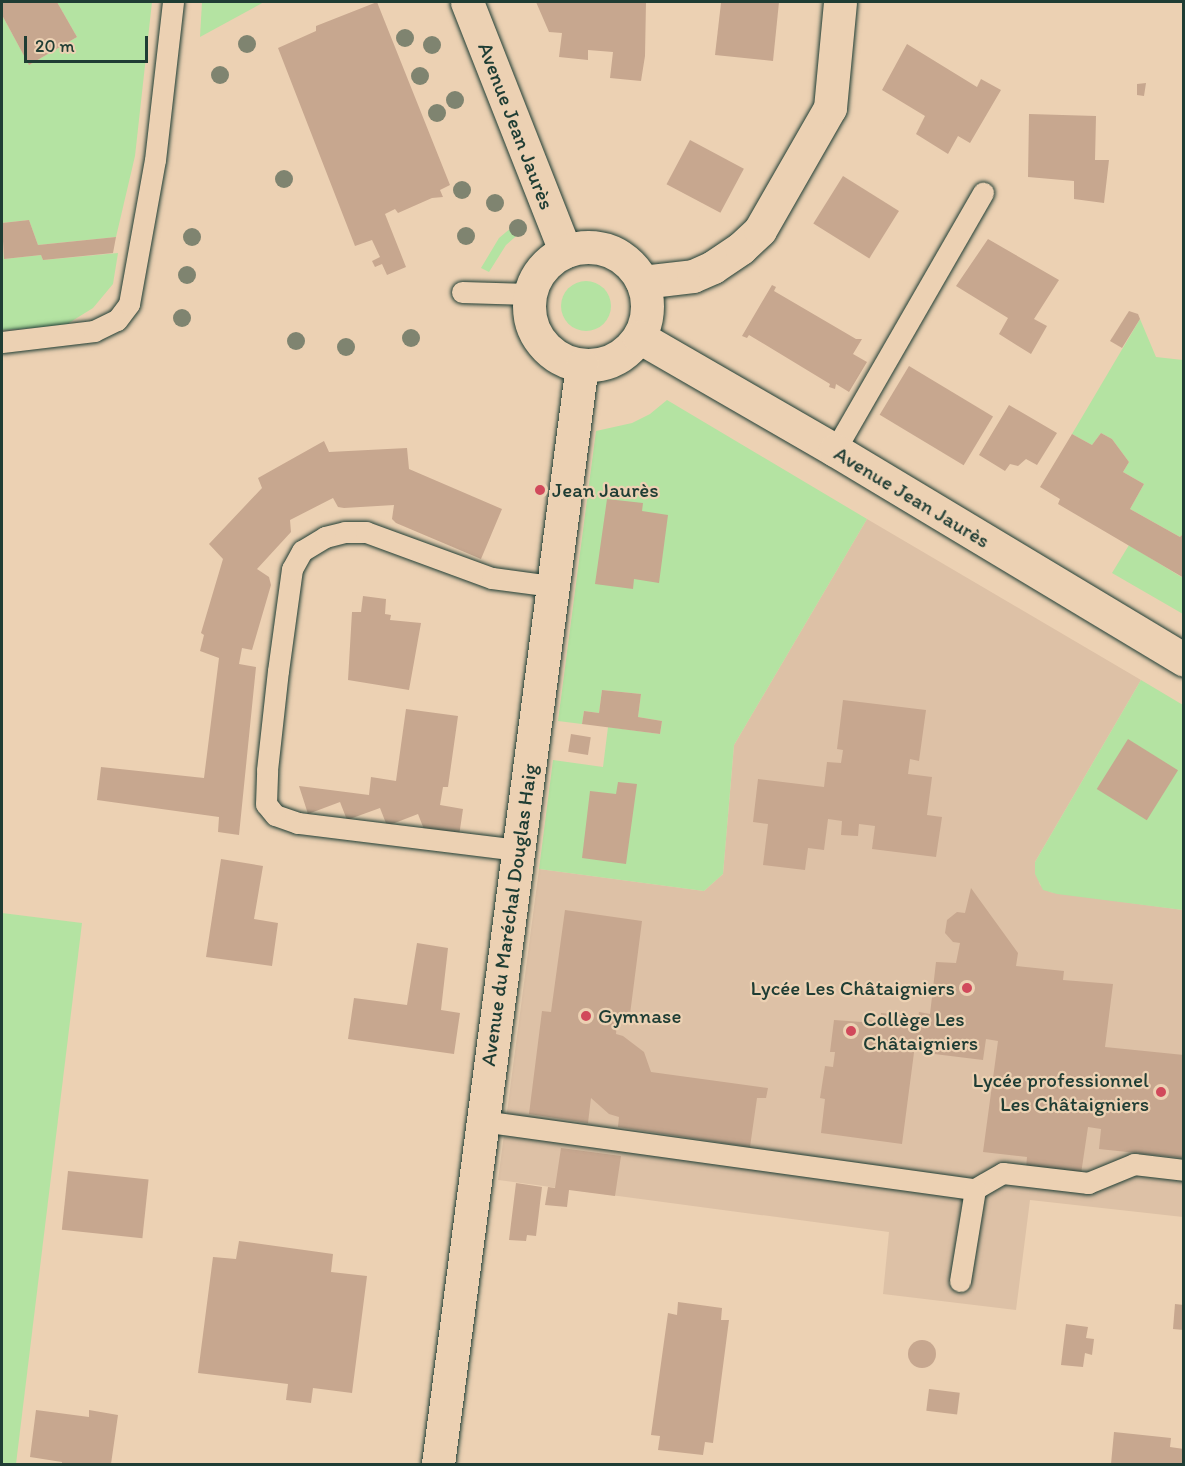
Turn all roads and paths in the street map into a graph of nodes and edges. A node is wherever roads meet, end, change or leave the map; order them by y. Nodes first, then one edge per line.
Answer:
1 (173, 2) edge
2 (467, 2) edge
3 (840, 2) edge
4 (983, 193) dead end
5 (565, 251) junction
6 (642, 282) junction
7 (462, 292) dead end
8 (529, 294) junction
9 (639, 337) junction
10 (2, 342) edge
11 (582, 365) junction
12 (835, 450) junction
13 (552, 586) junction
14 (1184, 660) edge
15 (518, 850) junction
16 (482, 1121) junction
17 (1184, 1170) edge
18 (975, 1189) junction
19 (960, 1281) dead end
20 (438, 1464) edge

1 - 10 lane
2 - 5 street, Avenue Jean Jaurès
3 - 6 street
4 - 12 lane
5 - 6 street
5 - 8 street
6 - 9 street
7 - 8 lane
8 - 11 street
9 - 11 street
9 - 12 street, Avenue Jean Jaurès
11 - 13 street, Avenue du Maréchal Douglas Haig
12 - 14 street, Avenue Jean Jaurès
13 - 15 street, Avenue du Maréchal Douglas Haig
13 - 15 lane
15 - 16 street, Avenue du Maréchal Douglas Haig
16 - 18 lane
16 - 20 street, Avenue du Maréchal Douglas Haig
17 - 18 lane
18 - 19 lane

